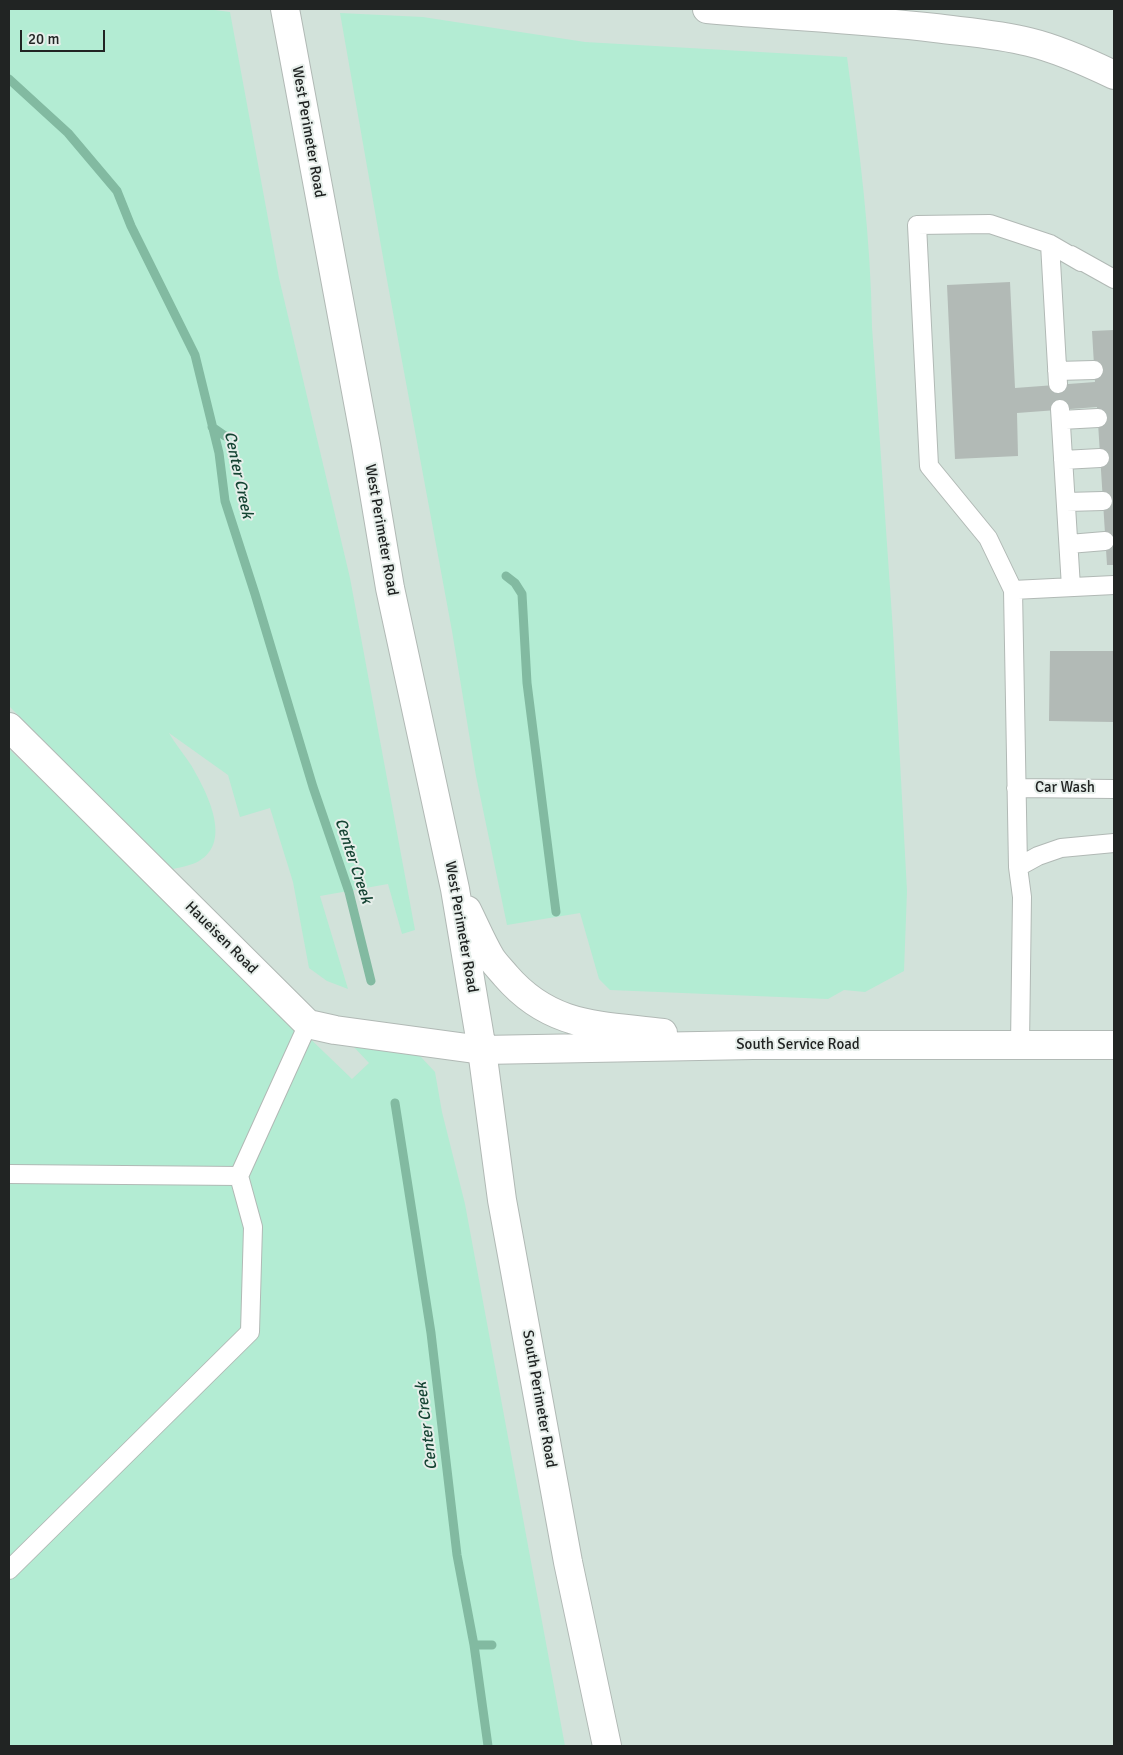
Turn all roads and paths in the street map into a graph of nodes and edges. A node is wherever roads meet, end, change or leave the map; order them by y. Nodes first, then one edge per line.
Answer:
1 (707, 9) edge
2 (287, 20) edge
3 (1114, 74) edge
4 (1050, 244) junction
5 (1081, 262) dead end
6 (1114, 279) edge
7 (1094, 370) dead end
8 (1098, 418) dead end
9 (1100, 458) dead end
10 (1063, 460) junction
11 (1102, 501) dead end
12 (1066, 502) junction
13 (1105, 541) dead end
14 (1068, 544) junction
15 (1114, 585) edge
16 (1071, 587) junction
17 (1013, 590) junction
18 (9, 728) edge
19 (1016, 788) junction
20 (1114, 789) edge
21 (1114, 843) edge
22 (1018, 867) junction
23 (456, 889) junction
24 (308, 1024) junction
25 (753, 1045) junction
26 (1020, 1045) junction
27 (1114, 1045) edge
28 (482, 1050) junction
29 (9, 1174) edge
30 (239, 1176) junction
31 (9, 1570) edge
32 (607, 1746) edge

1 - 3 main road
2 - 23 main road, West Perimeter Road
4 - 5 lane
4 - 6 lane
4 - 7 lane
4 - 17 lane
8 - 10 lane
9 - 10 lane
10 - 12 lane
11 - 12 lane
12 - 14 lane
13 - 14 lane
14 - 16 lane
15 - 16 lane
16 - 17 lane
17 - 19 lane
18 - 24 main road, Haueisen Road
19 - 20 lane, Car Wash
19 - 22 lane
21 - 22 lane
22 - 26 lane
23 - 25 main road
23 - 28 main road, West Perimeter Road
24 - 28 main road
24 - 30 lane
25 - 26 main road, South Service Road
25 - 28 main road, South Service Road
26 - 27 main road, South Service Road
28 - 32 main road, South Perimeter Road
29 - 30 lane
30 - 31 lane

